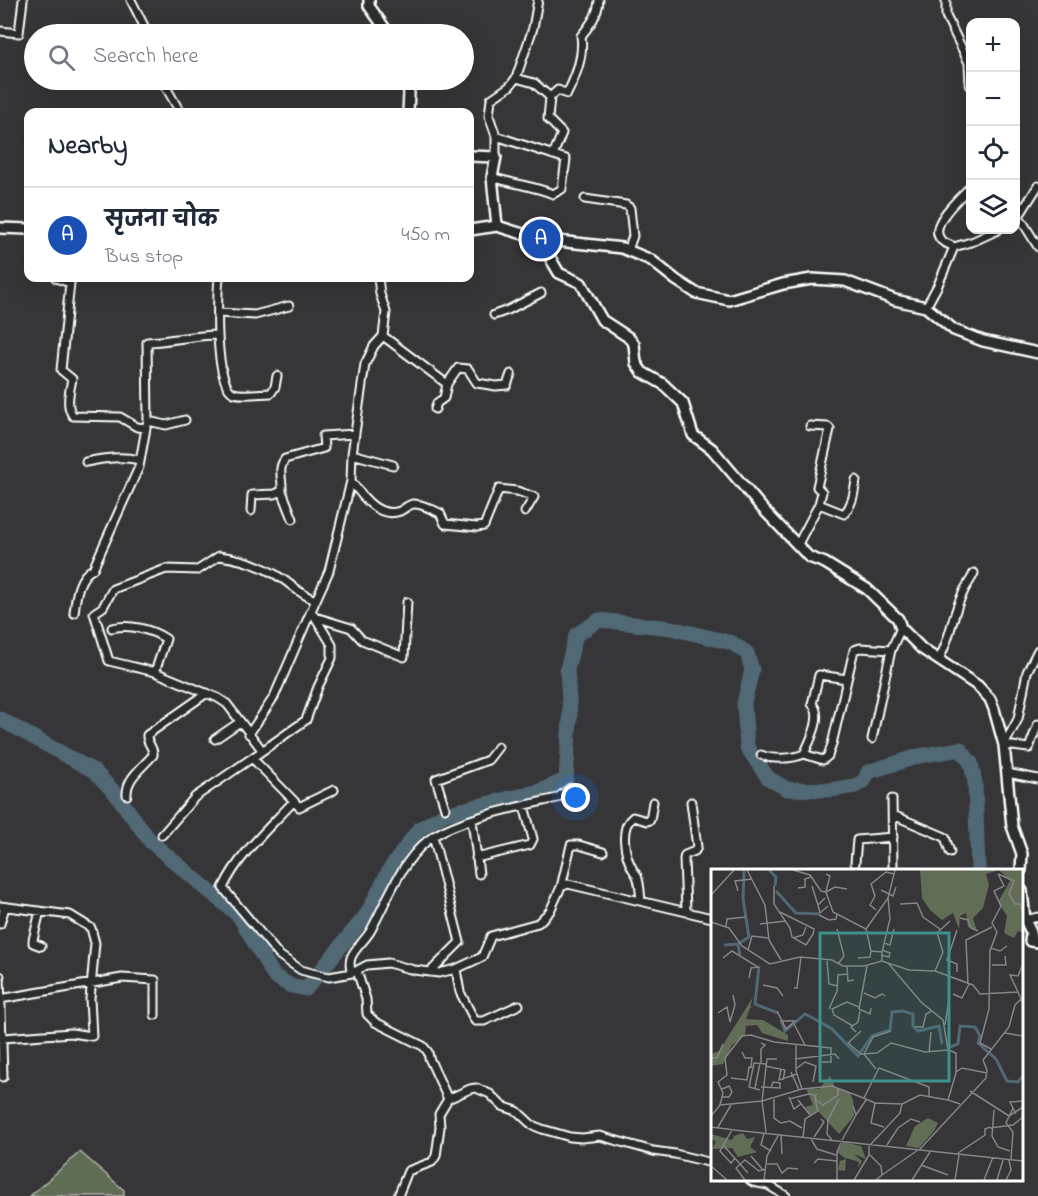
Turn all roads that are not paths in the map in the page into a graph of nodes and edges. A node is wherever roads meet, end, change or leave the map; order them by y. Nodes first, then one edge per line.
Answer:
1 (23, 0) edge
2 (131, 0) edge
3 (369, 0) edge
4 (538, 0) edge
5 (599, 0) edge
6 (945, 0) edge
7 (143, 24) edge
8 (381, 24) edge
9 (0, 31) edge
10 (969, 72) edge
11 (516, 78) junction
12 (168, 90) edge
13 (408, 90) edge
14 (550, 97) junction
15 (178, 108) edge
16 (408, 108) edge
17 (496, 136) junction
18 (553, 155) junction
19 (474, 156) edge
20 (496, 157) junction
21 (492, 177) junction
22 (1038, 186) edge
23 (966, 191) edge
24 (585, 199) dead end
25 (1020, 213) edge
26 (1020, 221) edge
27 (497, 226) junction
28 (0, 228) edge
29 (24, 229) edge
30 (474, 229) edge
31 (989, 234) edge
32 (539, 239) junction
33 (1038, 246) edge
34 (954, 247) junction
35 (628, 250) junction
36 (67, 282) edge
37 (218, 282) edge
38 (378, 282) edge
39 (540, 293) dead end
40 (289, 306) dead end
41 (926, 307) junction
42 (219, 313) junction
43 (494, 315) dead end
44 (218, 335) junction
45 (383, 336) junction
46 (1038, 353) edge
47 (511, 374) dead end
48 (276, 376) dead end
49 (447, 384) junction
50 (435, 409) dead end
51 (185, 420) dead end
52 (147, 425) junction
53 (810, 426) dead end
54 (355, 434) junction
55 (352, 454) junction
56 (140, 460) junction
57 (86, 462) dead end
58 (393, 465) dead end
59 (856, 480) dead end
60 (351, 481) junction
61 (282, 491) junction
62 (819, 504) junction
63 (251, 511) dead end
64 (525, 512) dead end
65 (293, 519) dead end
66 (798, 544) junction
67 (974, 573) dead end
68 (316, 600) junction
69 (407, 602) dead end
70 (74, 613) dead end
71 (313, 614) junction
72 (112, 628) dead end
73 (901, 628) junction
74 (891, 650) junction
75 (1038, 650) edge
76 (939, 659) junction
77 (155, 672) junction
78 (847, 679) junction
79 (207, 693) junction
80 (240, 722) junction
81 (1038, 724) edge
82 (249, 734) junction
83 (215, 739) dead end
84 (872, 739) dead end
85 (1004, 745) junction
86 (498, 747) dead end
87 (262, 750) junction
88 (804, 754) junction
89 (761, 755) dead end
90 (252, 758) junction
91 (1007, 773) junction
92 (1038, 779) edge
93 (570, 788) dead end
94 (334, 790) dead end
95 (127, 795) dead end
96 (892, 799) dead end
97 (294, 801) junction
98 (653, 802) dead end
99 (691, 802) dead end
100 (524, 806) junction
101 (445, 808) dead end
102 (893, 815) junction
103 (472, 820) junction
104 (162, 836) dead end
105 (433, 836) junction
106 (893, 837) junction
107 (603, 852) dead end
108 (950, 852) dead end
109 (476, 858) junction
110 (855, 863) dead end
111 (893, 869) edge
112 (1021, 869) edge
113 (479, 874) dead end
114 (561, 887) junction
115 (641, 901) junction
116 (1023, 901) edge
117 (3, 906) edge
118 (40, 910) junction
119 (686, 910) junction
120 (1038, 917) edge
121 (711, 918) edge
122 (1025, 920) junction
123 (0, 924) edge
124 (1030, 940) edge
125 (42, 946) dead end
126 (456, 969) junction
127 (354, 972) junction
128 (430, 972) junction
129 (0, 976) edge
130 (91, 984) junction
131 (1, 999) edge
132 (519, 1005) dead end
133 (154, 1015) dead end
134 (3, 1038) junction
135 (3, 1077) dead end
136 (448, 1099) junction
137 (711, 1163) edge
138 (752, 1181) edge
139 (398, 1196) edge
140 (786, 1196) edge

1 - 9 street
2 - 7 street
3 - 8 street
4 - 11 street
5 - 14 street
6 - 10 street
11 - 14 street
11 - 17 street
12 - 15 street
13 - 16 street
14 - 18 street
17 - 18 street
17 - 20 street
18 - 21 street
19 - 20 street
20 - 21 street
21 - 27 street
22 - 25 street
23 - 34 street
24 - 35 street
26 - 33 street
27 - 30 street
27 - 32 street
28 - 29 street
31 - 34 street
32 - 35 street
32 - 66 street
34 - 41 street
35 - 41 street
36 - 52 street
37 - 42 street
38 - 45 street
39 - 43 street
40 - 42 street
41 - 46 street
42 - 44 street
44 - 48 street
44 - 52 street
45 - 49 street
45 - 54 street
47 - 49 street
49 - 50 street
51 - 52 street
52 - 56 street
53 - 62 street
54 - 55 street
54 - 61 street
55 - 58 street
55 - 60 street
56 - 57 street
56 - 70 street
59 - 62 street
60 - 64 street
60 - 68 street
61 - 63 street
61 - 65 street
62 - 66 street
66 - 73 street
67 - 76 street
68 - 71 street
68 - 77 street
69 - 71 street
71 - 82 street
71 - 87 street
72 - 77 street
73 - 74 street
73 - 76 street
74 - 78 street
74 - 84 street
75 - 85 street
76 - 85 street
77 - 79 street
78 - 88 street
78 - 88 street
79 - 80 street
79 - 95 street
80 - 82 street
80 - 83 street
81 - 85 street
82 - 87 street
85 - 91 street
86 - 101 street
87 - 90 street
88 - 89 street
90 - 97 street
90 - 104 street
91 - 92 street
91 - 112 street
93 - 100 street
94 - 97 street
96 - 102 street
97 - 127 street
98 - 115 street
99 - 119 street
100 - 103 street
100 - 109 street
102 - 106 street
102 - 108 street
103 - 105 street
103 - 109 street
105 - 127 street
105 - 128 street
106 - 110 street
106 - 111 street
107 - 114 street
109 - 113 street
114 - 115 street
114 - 126 street
115 - 119 street
116 - 122 street
117 - 118 street
117 - 123 street
118 - 125 street
118 - 130 street
119 - 121 street
120 - 122 street
122 - 124 street
126 - 128 street
126 - 132 street
127 - 128 street
127 - 136 street
129 - 131 street
130 - 131 street
130 - 133 street
130 - 134 street
131 - 134 street
134 - 135 street
136 - 137 street
136 - 139 street
138 - 140 street

